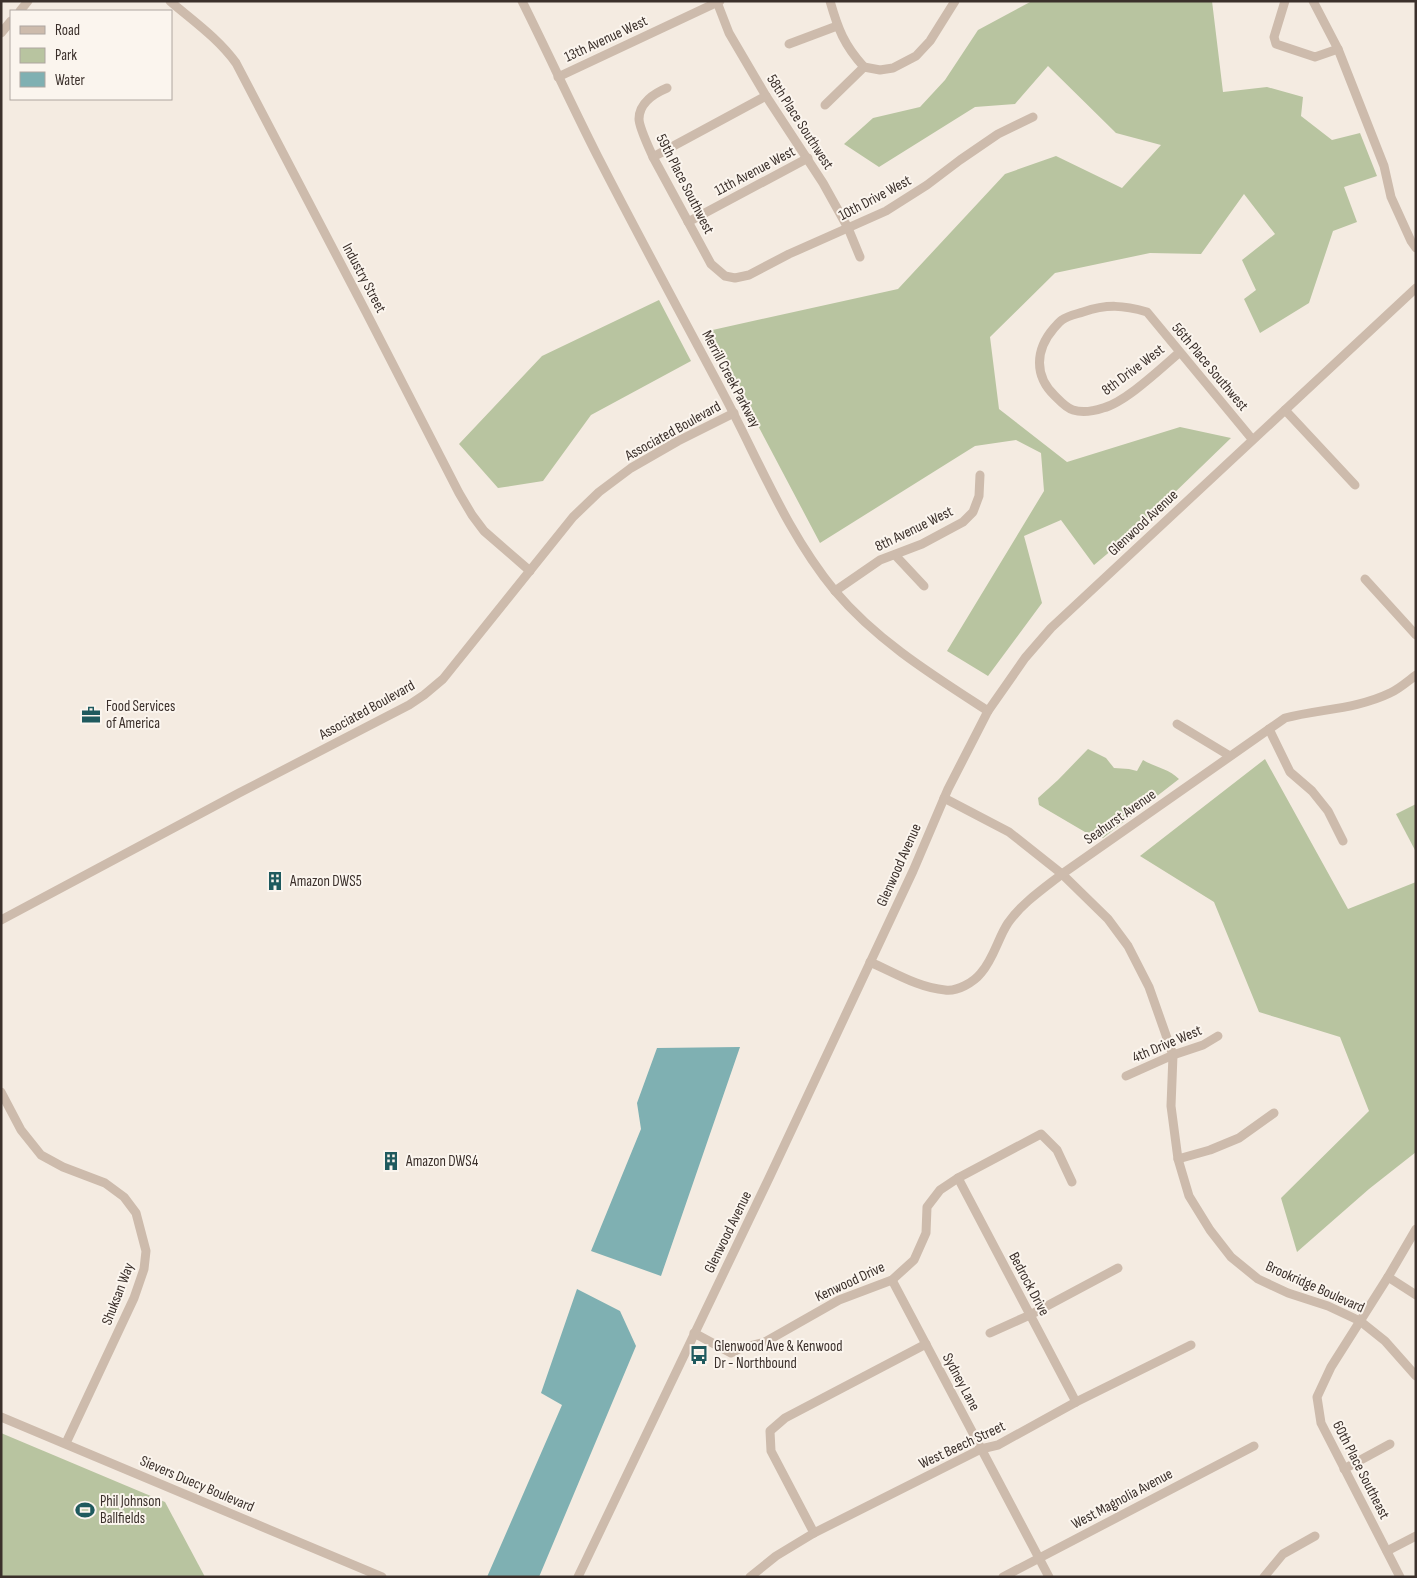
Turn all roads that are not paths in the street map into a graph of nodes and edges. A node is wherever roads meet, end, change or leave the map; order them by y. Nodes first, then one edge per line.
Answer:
1 (170, 1) edge
2 (522, 1) edge
3 (830, 1) edge
4 (955, 1) edge
5 (1285, 1) edge
6 (1313, 1) edge
7 (718, 2) edge
8 (10, 22) edge
9 (837, 26) junction
10 (1, 33) edge
11 (789, 44) dead end
12 (1338, 49) junction
13 (864, 67) junction
14 (558, 77) junction
15 (668, 88) dead end
16 (766, 96) junction
17 (825, 105) dead end
18 (1034, 117) dead end
19 (653, 156) junction
20 (808, 158) junction
21 (688, 222) junction
22 (848, 228) junction
23 (1416, 248) edge
24 (860, 257) dead end
25 (719, 272) joint
26 (1416, 288) edge
27 (1180, 352) junction
28 (1049, 391) joint
29 (1285, 410) junction
30 (734, 413) junction
31 (1252, 439) junction
32 (980, 475) dead end
33 (1356, 485) dead end
34 (895, 555) junction
35 (530, 572) junction
36 (1365, 579) dead end
37 (924, 586) dead end
38 (835, 591) junction
39 (1416, 635) edge
40 (1416, 675) edge
41 (988, 711) junction
42 (1177, 724) dead end
43 (1269, 730) junction
44 (1230, 756) junction
45 (944, 798) junction
46 (1343, 841) dead end
47 (1062, 874) junction
48 (1, 920) edge
49 (870, 962) junction
50 (1218, 1036) dead end
51 (1173, 1056) junction
52 (1126, 1076) dead end
53 (1, 1092) edge
54 (1274, 1113) dead end
55 (1178, 1159) junction
56 (958, 1178) junction
57 (1072, 1182) dead end
58 (1416, 1229) edge
59 (1118, 1268) dead end
60 (1388, 1277) junction
61 (892, 1280) junction
62 (1416, 1295) edge
63 (1030, 1315) junction
64 (1360, 1321) junction
65 (694, 1333) junction
66 (990, 1333) dead end
67 (926, 1344) junction
68 (1191, 1345) dead end
69 (1416, 1376) edge
70 (1076, 1402) junction
71 (1, 1417) edge
72 (66, 1443) junction
73 (1390, 1444) dead end
74 (1254, 1446) dead end
75 (981, 1449) junction
76 (1344, 1470) junction
77 (814, 1533) junction
78 (1315, 1536) dead end
79 (1416, 1536) edge
80 (1387, 1551) junction
81 (1039, 1558) junction
82 (382, 1577) edge
83 (578, 1577) edge
84 (750, 1577) edge
85 (1003, 1577) edge
86 (1049, 1577) edge
87 (1264, 1577) edge
88 (1400, 1577) edge

1 - 35 street, Industry Street
2 - 14 street, Merrill Creek Parkway
3 - 9 street
4 - 13 street
5 - 12 street
6 - 12 street
7 - 14 street, 13th Avenue West
7 - 16 street, 58th Place Southwest
8 - 10 street
9 - 11 street
9 - 13 street
12 - 23 street
13 - 17 street
14 - 30 street, Merrill Creek Parkway
15 - 19 street, 59th Place Southwest
16 - 19 street
16 - 20 street, 58th Place Southwest
18 - 22 street, 10th Drive West
19 - 21 street, 59th Place Southwest
20 - 21 street, 11th Avenue West
20 - 22 street, 58th Place Southwest
21 - 25 street, 59th Place Southwest
22 - 24 street, 58th Place Southwest
22 - 25 street, 10th Drive West
26 - 29 street, Glenwood Avenue
27 - 28 street, 8th Drive West
27 - 28 street, 56th Place Southwest
27 - 31 street, 56th Place Southwest
29 - 31 street, Glenwood Avenue
29 - 33 street
30 - 35 street, Associated Boulevard
30 - 38 street, Merrill Creek Parkway
31 - 41 street, Glenwood Avenue
32 - 34 street, 8th Avenue West
34 - 37 street
34 - 38 street, 8th Avenue West
35 - 48 street, Associated Boulevard
36 - 39 street
38 - 41 street, Merrill Creek Parkway
40 - 43 street, Seahurst Avenue
41 - 45 street, Glenwood Avenue
42 - 44 street
43 - 44 street, Seahurst Avenue
43 - 46 street
44 - 47 street, Seahurst Avenue
45 - 47 street, Brookridge Boulevard
45 - 49 street, Glenwood Avenue
47 - 49 street, Seahurst Avenue
47 - 51 street, Brookridge Boulevard
49 - 65 street, Glenwood Avenue
50 - 51 street, 4th Drive West
51 - 52 street, 4th Drive West
51 - 55 street, Brookridge Boulevard
53 - 72 street, Shuksan Way
54 - 55 street
55 - 64 street, Brookridge Boulevard
56 - 57 street, Kenwood Drive
56 - 61 street, Kenwood Drive
56 - 63 street, Bedrock Drive
58 - 60 street, 60th Place Southeast
59 - 63 street
60 - 62 street
60 - 64 street, 60th Place Southeast
61 - 65 street, Kenwood Drive
61 - 67 street, Sydney Lane
63 - 66 street
63 - 70 street, Bedrock Drive
64 - 69 street, Brookridge Boulevard
64 - 76 street, 60th Place Southeast
65 - 83 street, Glenwood Avenue
67 - 75 street, Sydney Lane
67 - 77 street
68 - 70 street, West Beech Street
70 - 75 street, West Beech Street
71 - 72 street, Sievers Duecy Boulevard
72 - 82 street, Sievers Duecy Boulevard
73 - 76 street
74 - 81 street, West Magnolia Avenue
75 - 77 street, West Beech Street
75 - 81 street, Sydney Lane
76 - 80 street, 60th Place Southeast
77 - 84 street, West Beech Street
78 - 87 street
79 - 80 street
80 - 88 street, 60th Place Southeast
81 - 85 street, West Magnolia Avenue
81 - 86 street, Sydney Lane

